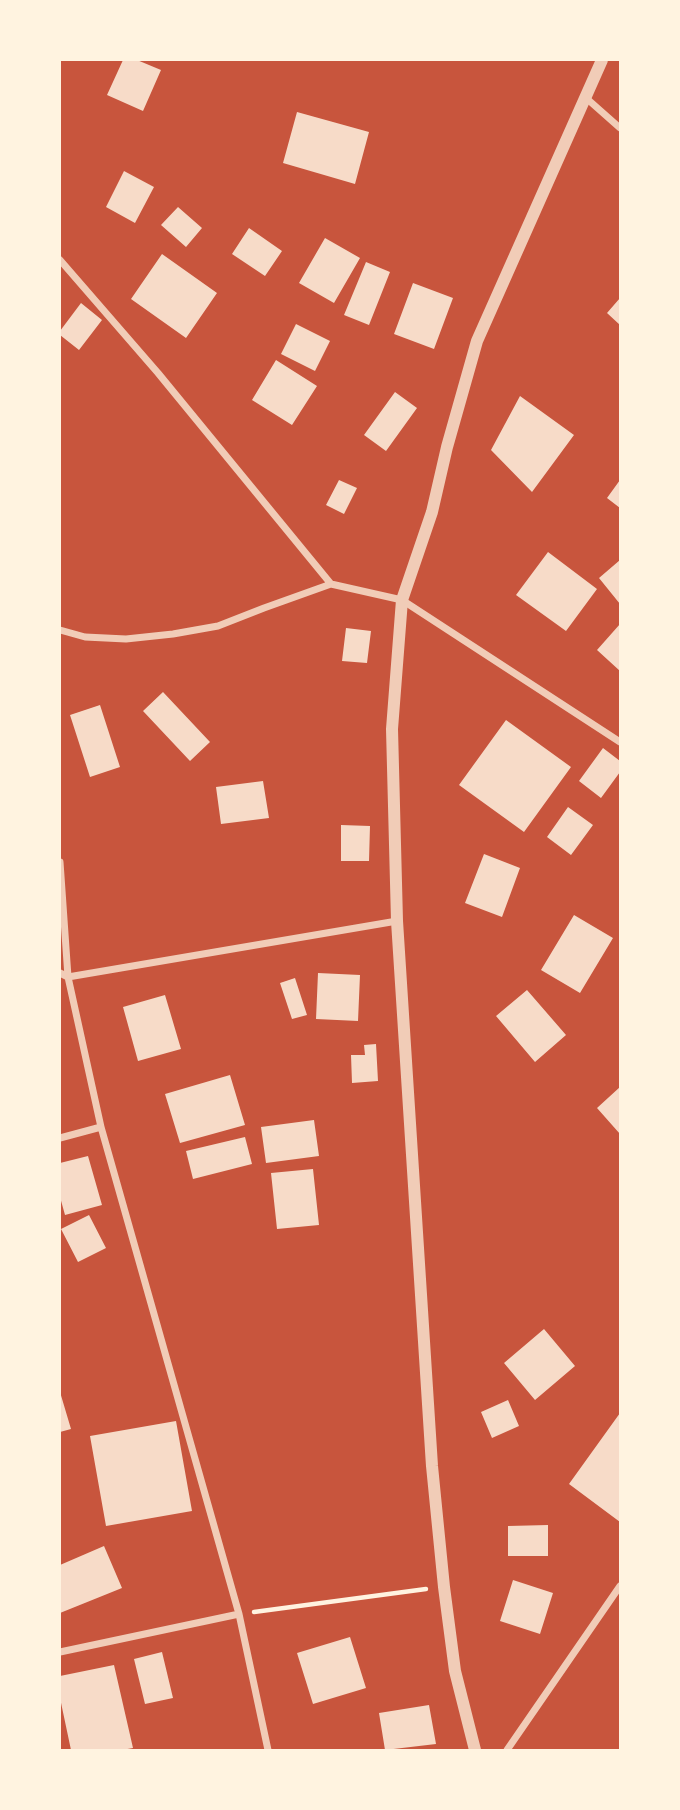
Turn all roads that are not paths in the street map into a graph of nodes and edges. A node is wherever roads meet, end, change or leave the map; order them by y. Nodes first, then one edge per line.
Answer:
1 (602, 60) edge
2 (585, 97) junction
3 (621, 128) edge
4 (60, 260) edge
5 (331, 584) junction
6 (402, 600) junction
7 (60, 630) edge
8 (621, 742) edge
9 (60, 862) edge
10 (397, 921) junction
11 (60, 973) edge
12 (68, 977) junction
13 (101, 1127) junction
14 (60, 1139) edge
15 (621, 1586) edge
16 (239, 1614) junction
17 (60, 1652) edge
18 (268, 1751) edge
19 (475, 1751) edge
20 (507, 1751) edge

1 - 2 street
2 - 3 street
2 - 6 street
4 - 5 street
5 - 6 street
5 - 7 street
6 - 8 street
6 - 10 street
9 - 12 street
10 - 12 street
10 - 19 street
11 - 12 street
12 - 13 street
13 - 14 street
13 - 16 street
15 - 20 street
16 - 17 street
16 - 18 street

